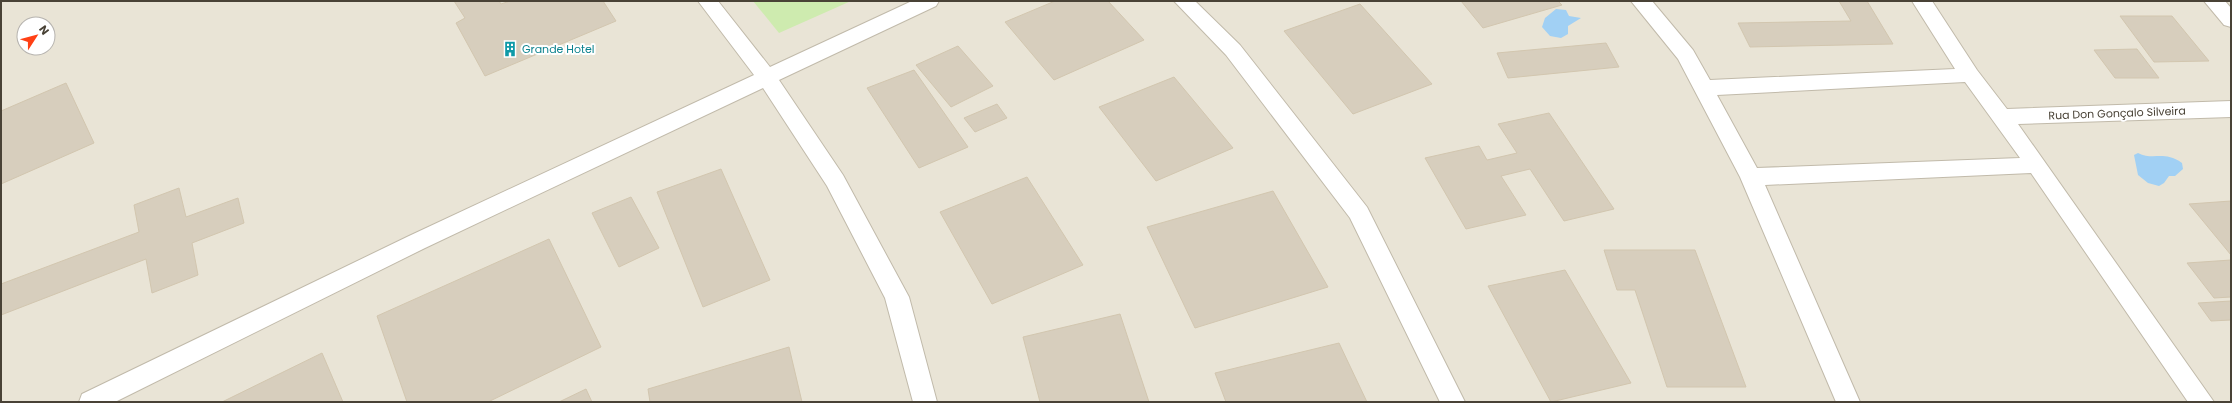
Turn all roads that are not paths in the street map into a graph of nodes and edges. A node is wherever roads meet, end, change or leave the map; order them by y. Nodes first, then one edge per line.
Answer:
1 (708, 1) edge
2 (929, 1) edge
3 (1184, 1) edge
4 (1641, 1) edge
5 (1659, 1) edge
6 (1922, 1) edge
7 (2214, 1) edge
8 (2231, 20) edge
9 (1686, 55) junction
10 (1970, 75) junction
11 (767, 78) junction
12 (1704, 88) junction
13 (2231, 109) edge
14 (2003, 117) junction
15 (2037, 165) junction
16 (1751, 177) junction
17 (91, 402) edge
18 (925, 402) edge
19 (1453, 402) edge
20 (1848, 402) edge
21 (2202, 402) edge

1 - 11 street
2 - 11 street
3 - 19 street
4 - 9 street
5 - 9 street
6 - 10 street
7 - 8 street
9 - 12 street
10 - 12 street
10 - 14 street
11 - 17 street
11 - 18 street
12 - 16 street
13 - 14 street, Rua Don Gonçalo Silveira
14 - 15 street
15 - 16 street
15 - 21 street
16 - 20 street

